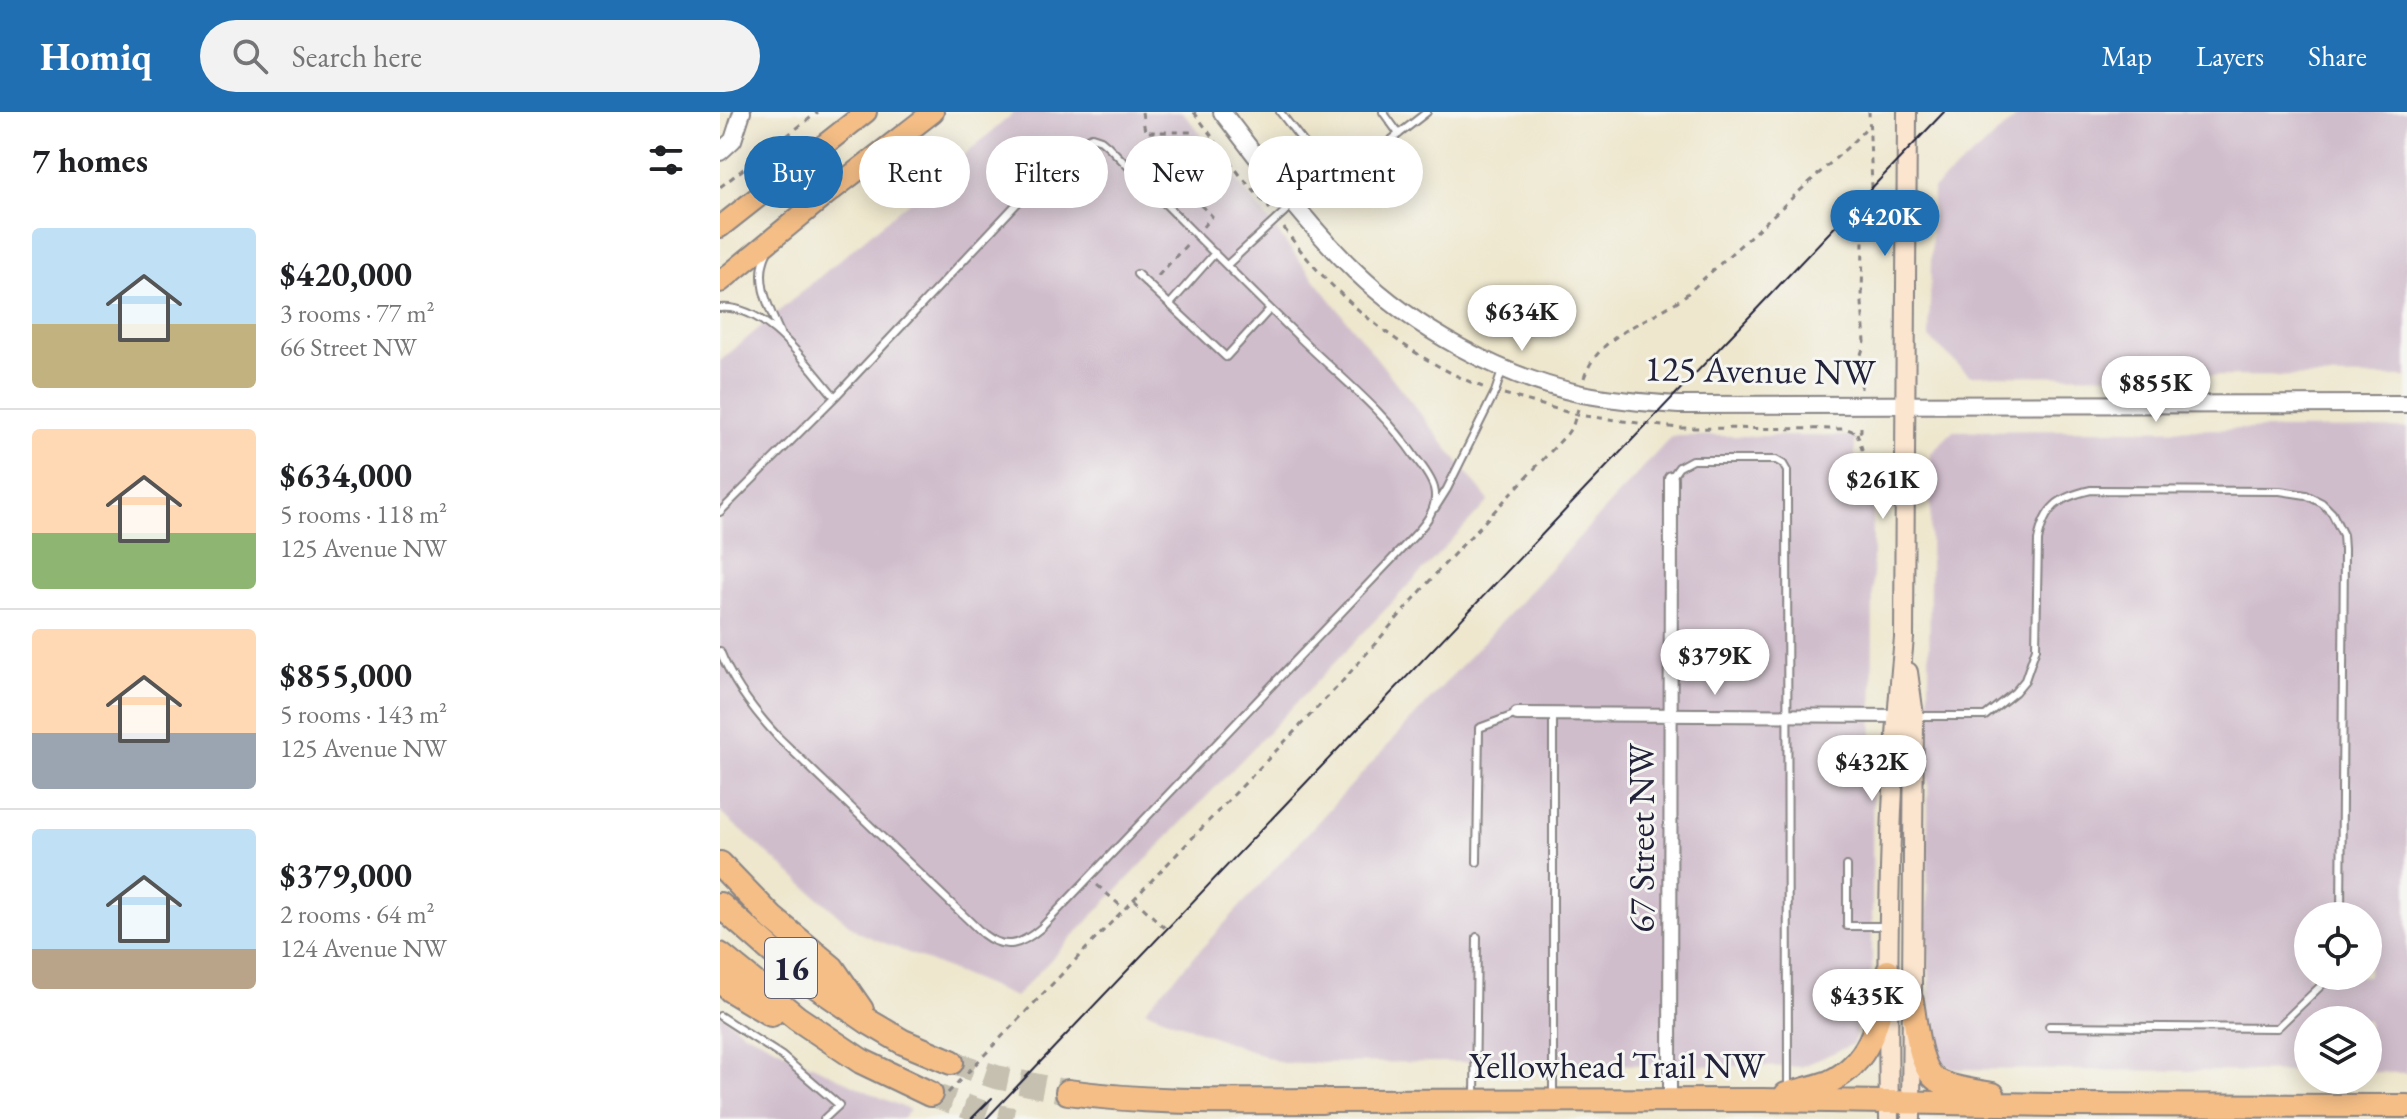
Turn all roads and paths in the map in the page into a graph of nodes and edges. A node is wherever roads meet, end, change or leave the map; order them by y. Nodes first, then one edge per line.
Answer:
1 (818, 112) edge
2 (866, 112) edge
3 (933, 112) edge
4 (1142, 112) edge
5 (1194, 112) edge
6 (1222, 112) edge
7 (1280, 112) edge
8 (1383, 112) edge
9 (1427, 112) edge
10 (1869, 112) edge
11 (1907, 112) edge
12 (741, 119) edge
13 (1869, 125) junction
14 (1399, 134) junction
15 (1299, 136) edge
16 (1396, 136) edge
17 (1248, 145) edge
18 (720, 152) edge
19 (1248, 184) edge
20 (720, 187) edge
21 (1289, 208) edge
22 (1298, 208) edge
23 (720, 227) edge
24 (778, 234) junction
25 (1196, 234) junction
26 (1289, 235) dead end
27 (1215, 253) junction
28 (1227, 265) junction
29 (1137, 274) dead end
30 (1158, 276) dead end
31 (720, 282) edge
32 (1170, 304) junction
33 (720, 308) edge
34 (1270, 309) junction
35 (780, 333) junction
36 (1503, 367) junction
37 (1861, 367) dead end
38 (1477, 385) dead end
39 (1583, 386) dead end
40 (835, 397) junction
41 (1514, 398) dead end
42 (1579, 404) dead end
43 (1905, 404) junction
44 (2407, 404) edge
45 (1577, 415) junction
46 (1671, 478) joint
47 (1862, 491) dead end
48 (720, 512) edge
49 (1430, 514) junction
50 (720, 651) edge
51 (1517, 714) joint
52 (1553, 714) junction
53 (1671, 715) junction
54 (1787, 715) junction
55 (1905, 716) junction
56 (1477, 862) dead end
57 (720, 864) edge
58 (1847, 866) dead end
59 (1088, 878) junction
60 (1133, 899) junction
61 (2341, 902) edge
62 (720, 905) edge
63 (1124, 909) junction
64 (1889, 926) junction
65 (1166, 929) dead end
66 (1477, 937) dead end
67 (720, 955) edge
68 (1888, 971) junction
69 (720, 979) edge
70 (2316, 990) edge
71 (1912, 1001) junction
72 (720, 1016) edge
73 (869, 1022) junction
74 (2049, 1026) dead end
75 (861, 1061) junction
76 (951, 1062) tunnel mouth
77 (1068, 1092) tunnel mouth
78 (938, 1095) joint
79 (1788, 1097) junction
80 (1322, 1101) joint
81 (1475, 1102) junction
82 (1553, 1102) junction
83 (1670, 1102) junction
84 (2054, 1105) junction
85 (2407, 1106) edge
86 (1889, 1111) edge
87 (1912, 1111) edge
88 (824, 1119) edge

1 - 20 path
2 - 23 main road
3 - 24 main road
4 - 25 path
5 - 19 path
6 - 17 street, 125 Avenue NW
7 - 15 lane
8 - 14 lane
9 - 14 lane
10 - 13 path
11 - 43 main road
12 - 18 street
13 - 37 path
13 - 39 path
14 - 16 lane
21 - 28 lane
22 - 36 street, 125 Avenue NW
24 - 31 main road
24 - 35 lane
25 - 27 lane
25 - 30 path
25 - 40 lane
26 - 38 path
27 - 28 lane
27 - 32 lane
28 - 34 lane
29 - 32 lane
32 - 34 lane
33 - 35 lane
34 - 49 lane
35 - 40 lane
36 - 43 street, 125 Avenue NW
36 - 49 lane
40 - 48 lane
41 - 45 path
42 - 45 path
43 - 44 street, 125 Avenue NW
43 - 55 main road
45 - 47 path
45 - 60 path
46 - 53 street, 67 Street NW
46 - 54 lane
49 - 59 lane
50 - 59 lane
51 - 52 street
51 - 56 lane
52 - 53 street
52 - 82 lane
53 - 54 street
53 - 83 street, 67 Street NW
54 - 55 street
54 - 79 lane
55 - 61 lane
55 - 64 main road
55 - 71 main road
57 - 73 highway
58 - 64 lane
59 - 63 path
60 - 63 path
60 - 65 path
62 - 73 highway, 16
63 - 78 path
64 - 68 main road
66 - 81 lane
67 - 75 highway, 16
68 - 79 highway, Yellowhead Trail NW
68 - 86 main road
69 - 75 highway
70 - 74 lane
71 - 84 highway
71 - 87 main road
72 - 88 lane
73 - 76 highway, 16
75 - 78 highway, 16
77 - 80 highway, Yellowhead Trail NW
79 - 83 highway, Yellowhead Trail NW
79 - 86 highway, Yellowhead Trail NW
80 - 81 highway, Yellowhead Trail NW
81 - 82 highway, Yellowhead Trail NW
82 - 83 highway, Yellowhead Trail NW
84 - 85 highway, Yellowhead Trail NW
84 - 87 highway, Yellowhead Trail NW
86 - 87 highway, Yellowhead Trail NW

